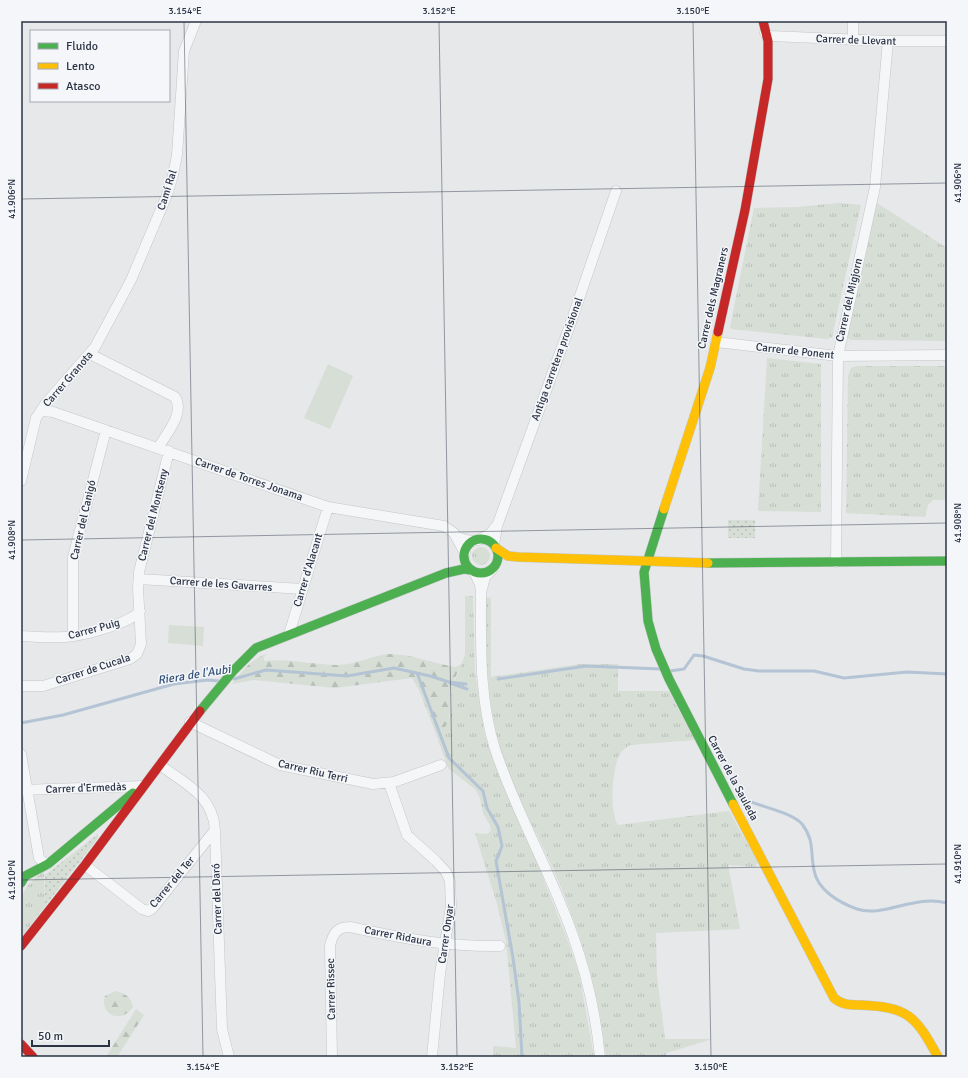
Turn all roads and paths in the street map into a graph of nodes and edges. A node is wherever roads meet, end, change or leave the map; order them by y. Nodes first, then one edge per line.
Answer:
1 (196, 21) edge
2 (763, 21) edge
3 (853, 21) edge
4 (765, 33) junction
5 (853, 40) junction
6 (888, 41) junction
7 (947, 41) edge
8 (616, 191) dead end
9 (716, 342) junction
10 (93, 351) junction
11 (947, 355) edge
12 (838, 356) junction
13 (41, 411) junction
14 (106, 430) junction
15 (158, 448) junction
16 (169, 451) junction
17 (21, 481) edge
18 (328, 507) junction
19 (497, 526) junction
20 (456, 537) junction
21 (476, 540) junction
22 (495, 546) junction
23 (464, 555) junction
24 (518, 558) junction
25 (947, 561) edge
26 (648, 562) junction
27 (836, 562) junction
28 (494, 567) junction
29 (472, 571) junction
30 (446, 573) junction
31 (139, 579) junction
32 (303, 589) junction
33 (481, 593) junction
34 (140, 611) junction
35 (289, 634) junction
36 (21, 636) edge
37 (73, 636) junction
38 (21, 686) edge
39 (190, 722) junction
40 (21, 754) edge
41 (160, 764) junction
42 (441, 765) dead end
43 (389, 783) junction
44 (143, 786) junction
45 (25, 790) edge
46 (215, 830) junction
47 (36, 845) junction
48 (48, 864) junction
49 (85, 865) junction
50 (23, 880) edge
51 (344, 927) joint
52 (445, 944) junction
53 (21, 946) edge
54 (500, 946) dead end
55 (21, 1044) edge
56 (33, 1057) edge
57 (229, 1057) edge
58 (332, 1057) edge
59 (432, 1057) edge
60 (600, 1057) edge
61 (938, 1057) edge

1 - 10 street, Camí Ral
2 - 4 street, Carrer dels Magraners
3 - 5 street
4 - 5 street, Carrer de Llevant
4 - 9 street, Carrer dels Magraners
5 - 6 street, Carrer de Llevant
6 - 7 street, Carrer de Llevant
6 - 12 street, Carrer del Migjorn
8 - 19 street, Antiga carretera provisional
9 - 12 street, Carrer de Ponent
9 - 26 street, Carrer dels Magraners
10 - 13 street, Carrer Granota
10 - 15 street
11 - 12 street, Carrer de Ponent
12 - 27 street, Carrer del Migjorn
13 - 14 street, Carrer de Torres Jonama
13 - 17 street, Carrer Granota
14 - 15 street, Carrer de Torres Jonama
14 - 37 street, Carrer del Canigó
15 - 16 street, Carrer de Torres Jonama
16 - 18 street, Carrer de Torres Jonama
16 - 31 street, Carrer del Montseny
18 - 20 street, Carrer de Torres Jonama
18 - 32 street, Carrer d'Alacant
19 - 21 street
19 - 22 street, Antiga carretera provisional
20 - 21 street, Carrer de Torres Jonama
20 - 23 street, Carrer de Torres Jonama
21 - 22 street
21 - 23 street
22 - 24 street
22 - 28 street
23 - 29 street
23 - 30 street
24 - 26 street
24 - 28 street
25 - 27 street
26 - 27 street
26 - 61 street, Carrer de la Sauleda
28 - 29 street
28 - 33 street
29 - 30 street
29 - 33 street
30 - 35 street
31 - 32 street, Carrer de les Gavarres
31 - 34 street, Carrer de Cucala
32 - 35 street, Carrer d'Alacant
33 - 60 street
34 - 37 street, Carrer Puig
34 - 38 street, Carrer de Cucala
35 - 39 street
36 - 37 street, Carrer Puig
39 - 41 street
39 - 43 street, Carrer Riu Terri
40 - 45 street
41 - 44 street
41 - 46 street, Carrer del Daró
42 - 43 street, Carrer Riu Terri
43 - 52 street, Carrer Onyar
44 - 45 street, Carrer d'Ermedàs
44 - 48 street
44 - 49 street
45 - 47 street
46 - 49 street, Carrer del Ter
46 - 57 street, Carrer del Daró
47 - 48 street
47 - 50 street
48 - 50 street
49 - 53 street
51 - 52 street, Carrer Ridaura
51 - 58 street, Carrer Rissec
52 - 54 street, Carrer Ridaura
52 - 59 street, Carrer Onyar
55 - 56 street

